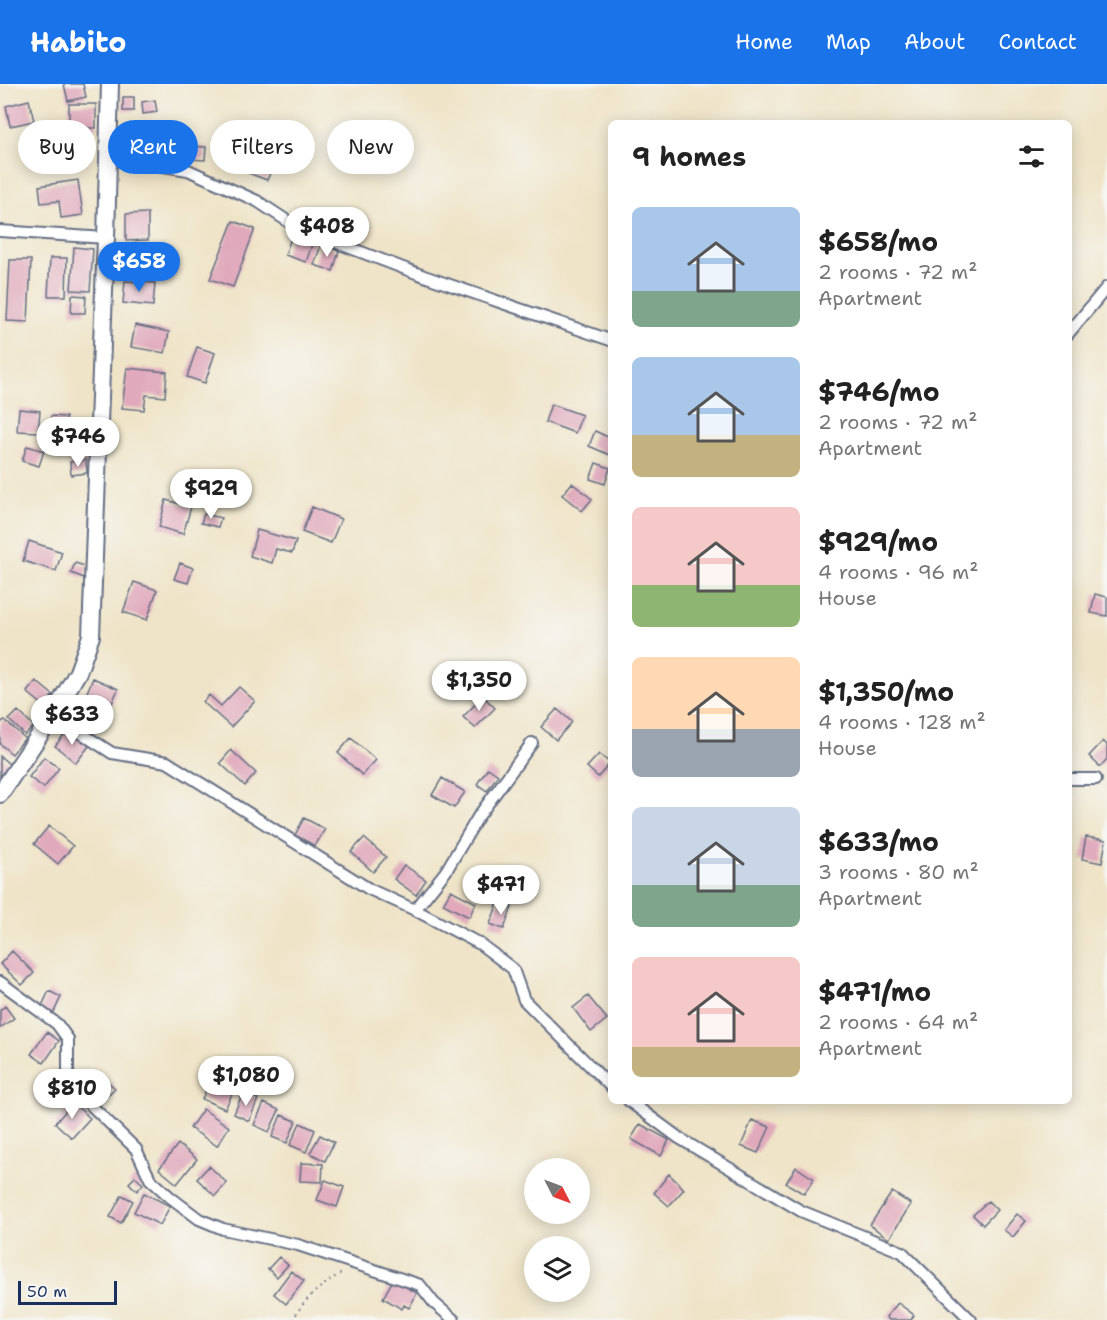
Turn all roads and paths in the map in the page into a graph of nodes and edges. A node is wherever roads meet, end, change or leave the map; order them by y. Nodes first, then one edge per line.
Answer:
1 (110, 84) edge
2 (109, 120) edge
3 (108, 157) edge
4 (197, 174) edge
5 (0, 231) edge
6 (106, 238) junction
7 (1107, 287) edge
8 (1072, 329) edge
9 (608, 339) edge
10 (53, 715) junction
11 (532, 743) dead end
12 (1072, 779) edge
13 (1096, 779) dead end
14 (0, 794) edge
15 (415, 910) junction
16 (0, 982) edge
17 (608, 1084) edge
18 (633, 1104) edge
19 (356, 1263) junction
20 (293, 1320) edge
21 (454, 1320) edge
22 (971, 1320) edge

1 - 2 main road
3 - 6 main road
4 - 9 street
5 - 6 street
6 - 10 main road
7 - 8 street
10 - 14 main road
10 - 15 street
11 - 15 street
12 - 13 street
15 - 17 street
16 - 19 street
18 - 22 street
19 - 20 path
19 - 21 street

